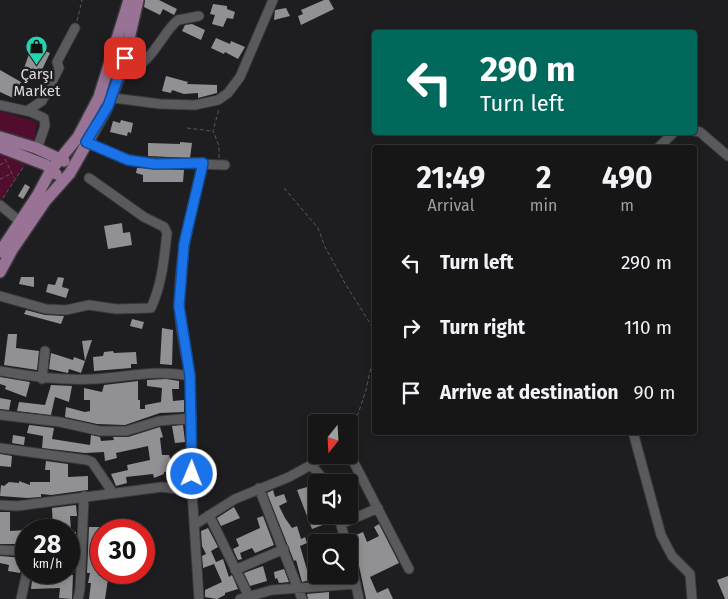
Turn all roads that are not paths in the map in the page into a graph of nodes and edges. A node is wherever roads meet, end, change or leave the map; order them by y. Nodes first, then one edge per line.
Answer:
1 (129, 0) edge
2 (138, 0) edge
3 (273, 0) edge
4 (198, 16) dead end
5 (75, 28) road end
6 (109, 66) junction
7 (122, 69) junction
8 (99, 97) junction
9 (111, 98) junction
10 (0, 105) edge
11 (27, 111) junction
12 (697, 131) edge
13 (671, 135) edge
14 (0, 137) edge
15 (86, 142) junction
16 (661, 145) edge
17 (1, 151) edge
18 (34, 153) junction
19 (728, 156) edge
20 (59, 158) junction
21 (203, 163) junction
22 (222, 165) road end
23 (74, 166) junction
24 (51, 170) junction
25 (89, 178) dead end
26 (64, 179) junction
27 (0, 205) edge
28 (24, 225) junction
29 (0, 252) edge
30 (0, 272) edge
31 (0, 296) edge
32 (45, 351) dead end
33 (0, 371) edge
34 (190, 376) junction
35 (42, 379) junction
36 (0, 415) edge
37 (192, 418) junction
38 (634, 435) edge
39 (0, 448) edge
40 (311, 464) joint
41 (355, 464) edge
42 (319, 474) edge
43 (259, 488) junction
44 (192, 491) junction
45 (113, 492) junction
46 (84, 496) junction
47 (0, 505) edge
48 (378, 508) junction
49 (209, 515) junction
50 (358, 517) edge
51 (341, 524) edge
52 (194, 525) junction
53 (344, 534) edge
54 (81, 549) joint
55 (284, 549) junction
56 (0, 550) edge
57 (15, 550) edge
58 (409, 569) dead end
59 (235, 570) junction
60 (24, 584) edge
61 (356, 584) joint
62 (298, 588) junction
63 (246, 598) edge
64 (21, 599) edge
65 (78, 599) edge
66 (199, 599) edge
67 (302, 599) edge
68 (359, 599) edge
69 (692, 599) edge

1 - 6 main road
2 - 7 main road
3 - 9 street
4 - 7 street
5 - 11 street
6 - 7 street
6 - 8 main road
7 - 9 main road
8 - 9 street
8 - 20 main road
9 - 15 main road
10 - 11 street
11 - 18 street
12 - 19 street
13 - 16 street
14 - 18 main road
15 - 21 street
15 - 23 main road
17 - 18 main road
18 - 20 main road
18 - 24 main road
20 - 23 main road
20 - 24 main road
21 - 22 street
21 - 34 street
23 - 26 main road
24 - 26 main road
24 - 28 main road
25 - 31 street
26 - 28 main road
27 - 28 street
28 - 29 main road
28 - 30 main road
32 - 35 street
33 - 35 street
34 - 35 street
34 - 37 street
36 - 37 street
37 - 44 street
38 - 69 street
39 - 45 street
40 - 42 street
40 - 43 street
41 - 48 street
43 - 49 street
43 - 55 street
44 - 45 street
44 - 52 street
45 - 46 street
46 - 47 street
46 - 54 street
48 - 50 street
48 - 58 street
49 - 52 street
49 - 59 street
51 - 53 street
52 - 66 street
54 - 65 street
55 - 59 street
55 - 62 street
56 - 57 street
59 - 63 street
60 - 64 street
61 - 62 street
61 - 68 street
62 - 63 street
62 - 67 street

